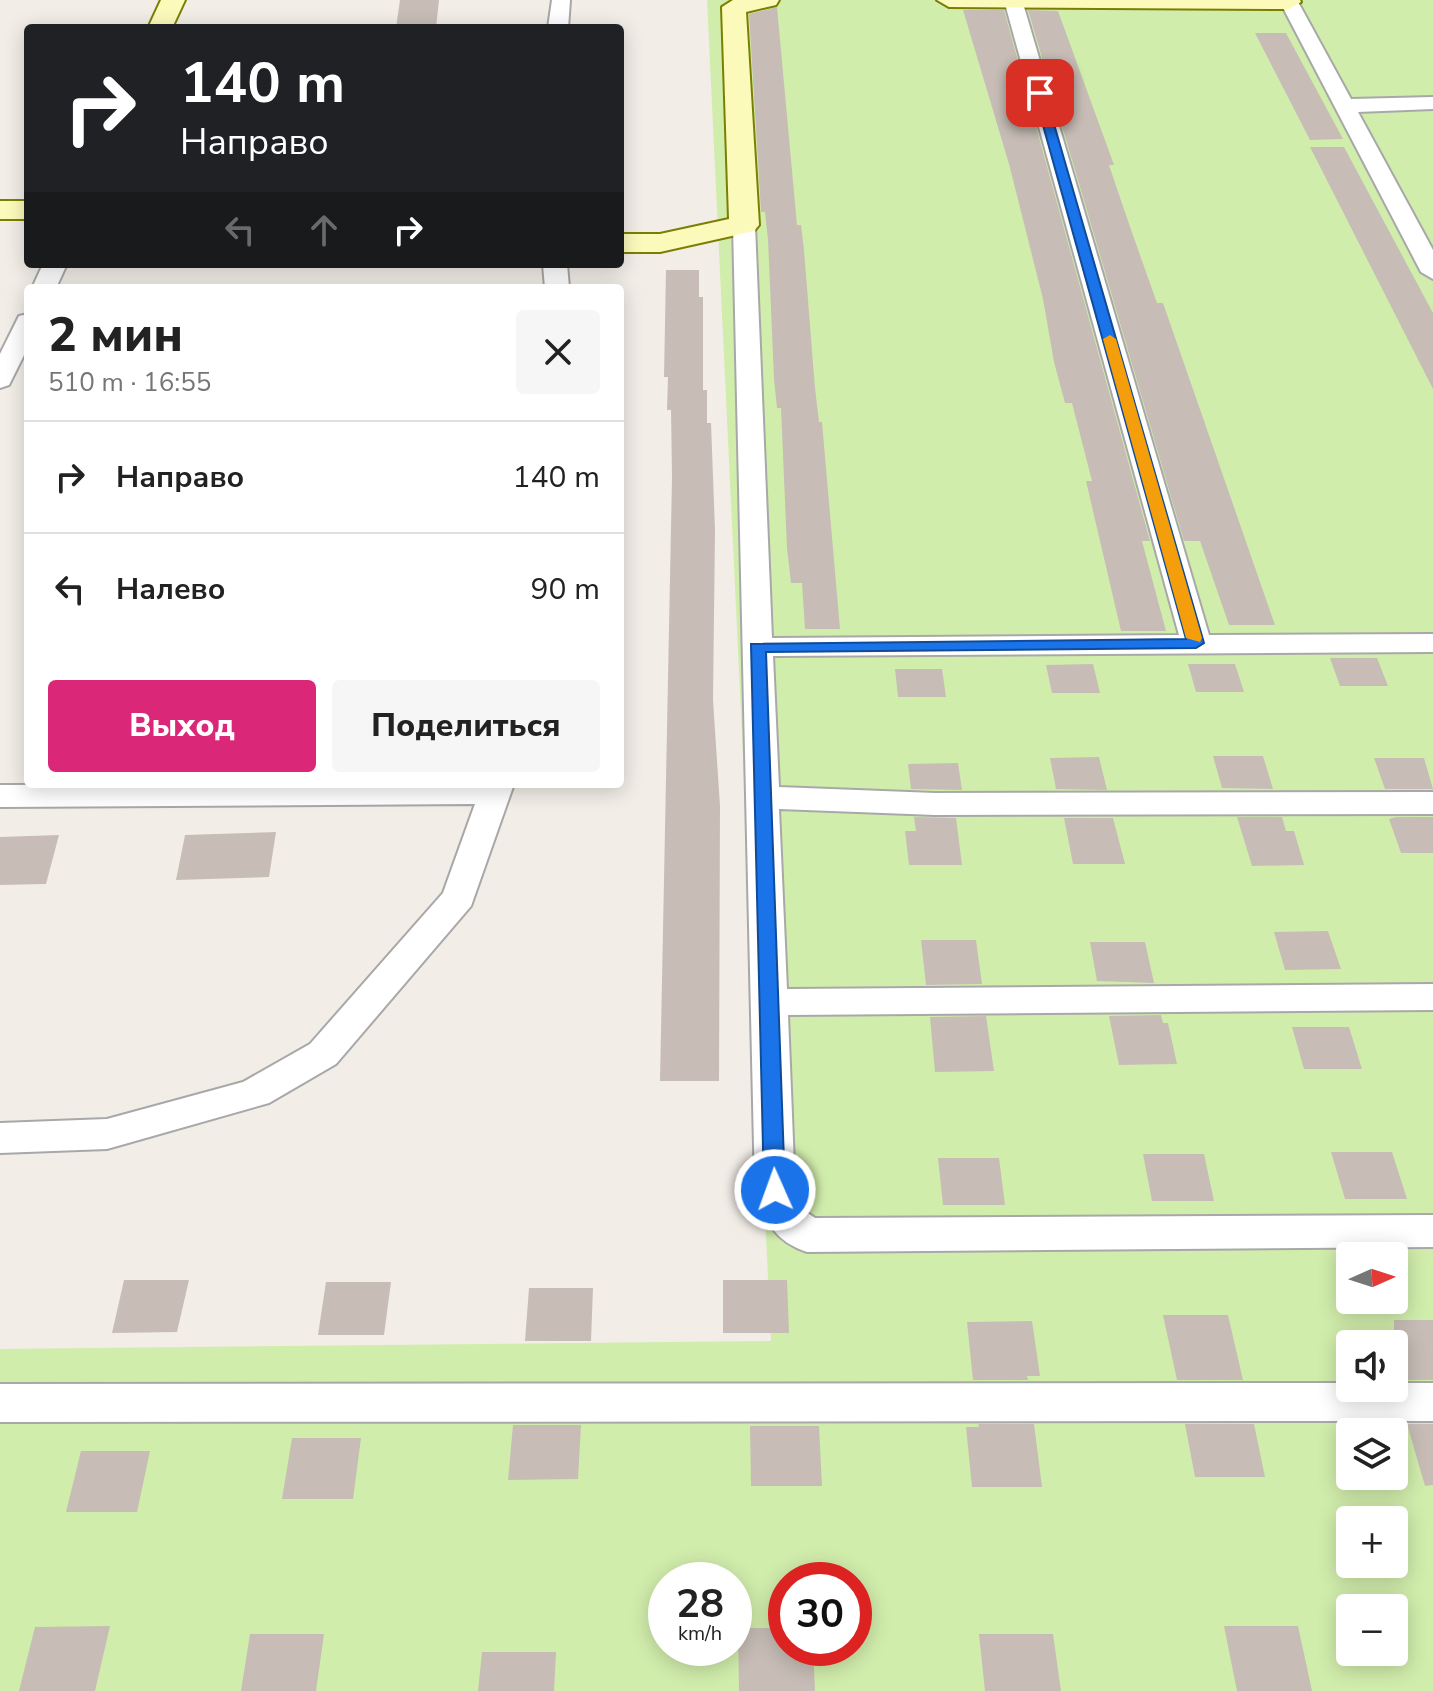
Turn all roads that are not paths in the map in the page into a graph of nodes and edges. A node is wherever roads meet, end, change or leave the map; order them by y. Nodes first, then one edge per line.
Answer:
1 (173, 0) edge
2 (561, 0) edge
3 (767, 0) edge
4 (949, 0) edge
5 (1013, 0) edge
6 (1288, 1) edge
7 (734, 3) edge
8 (162, 24) edge
9 (558, 24) edge
10 (1433, 103) edge
11 (1342, 106) junction
12 (0, 210) edge
13 (24, 210) edge
14 (744, 225) junction
15 (1424, 238) edge
16 (624, 243) edge
17 (1433, 272) edge
18 (24, 329) edge
19 (0, 380) edge
20 (1196, 643) junction
21 (1433, 643) edge
22 (757, 647) junction
23 (498, 788) edge
24 (0, 796) edge
25 (762, 797) junction
26 (1433, 803) edge
27 (1433, 997) edge
28 (769, 1002) junction
29 (0, 1138) edge
30 (1433, 1231) edge
31 (1433, 1402) edge
32 (0, 1403) edge

1 - 8 street
2 - 9 street
3 - 7 street
4 - 5 street
5 - 6 street
5 - 20 street
6 - 11 street
7 - 14 street
10 - 11 street
11 - 15 street
12 - 13 street
14 - 16 street
14 - 22 street
15 - 17 street
18 - 19 street
20 - 21 street
20 - 22 street
22 - 25 street
23 - 24 street
23 - 29 street
25 - 26 street
25 - 28 street
27 - 28 street
28 - 30 street
31 - 32 street

